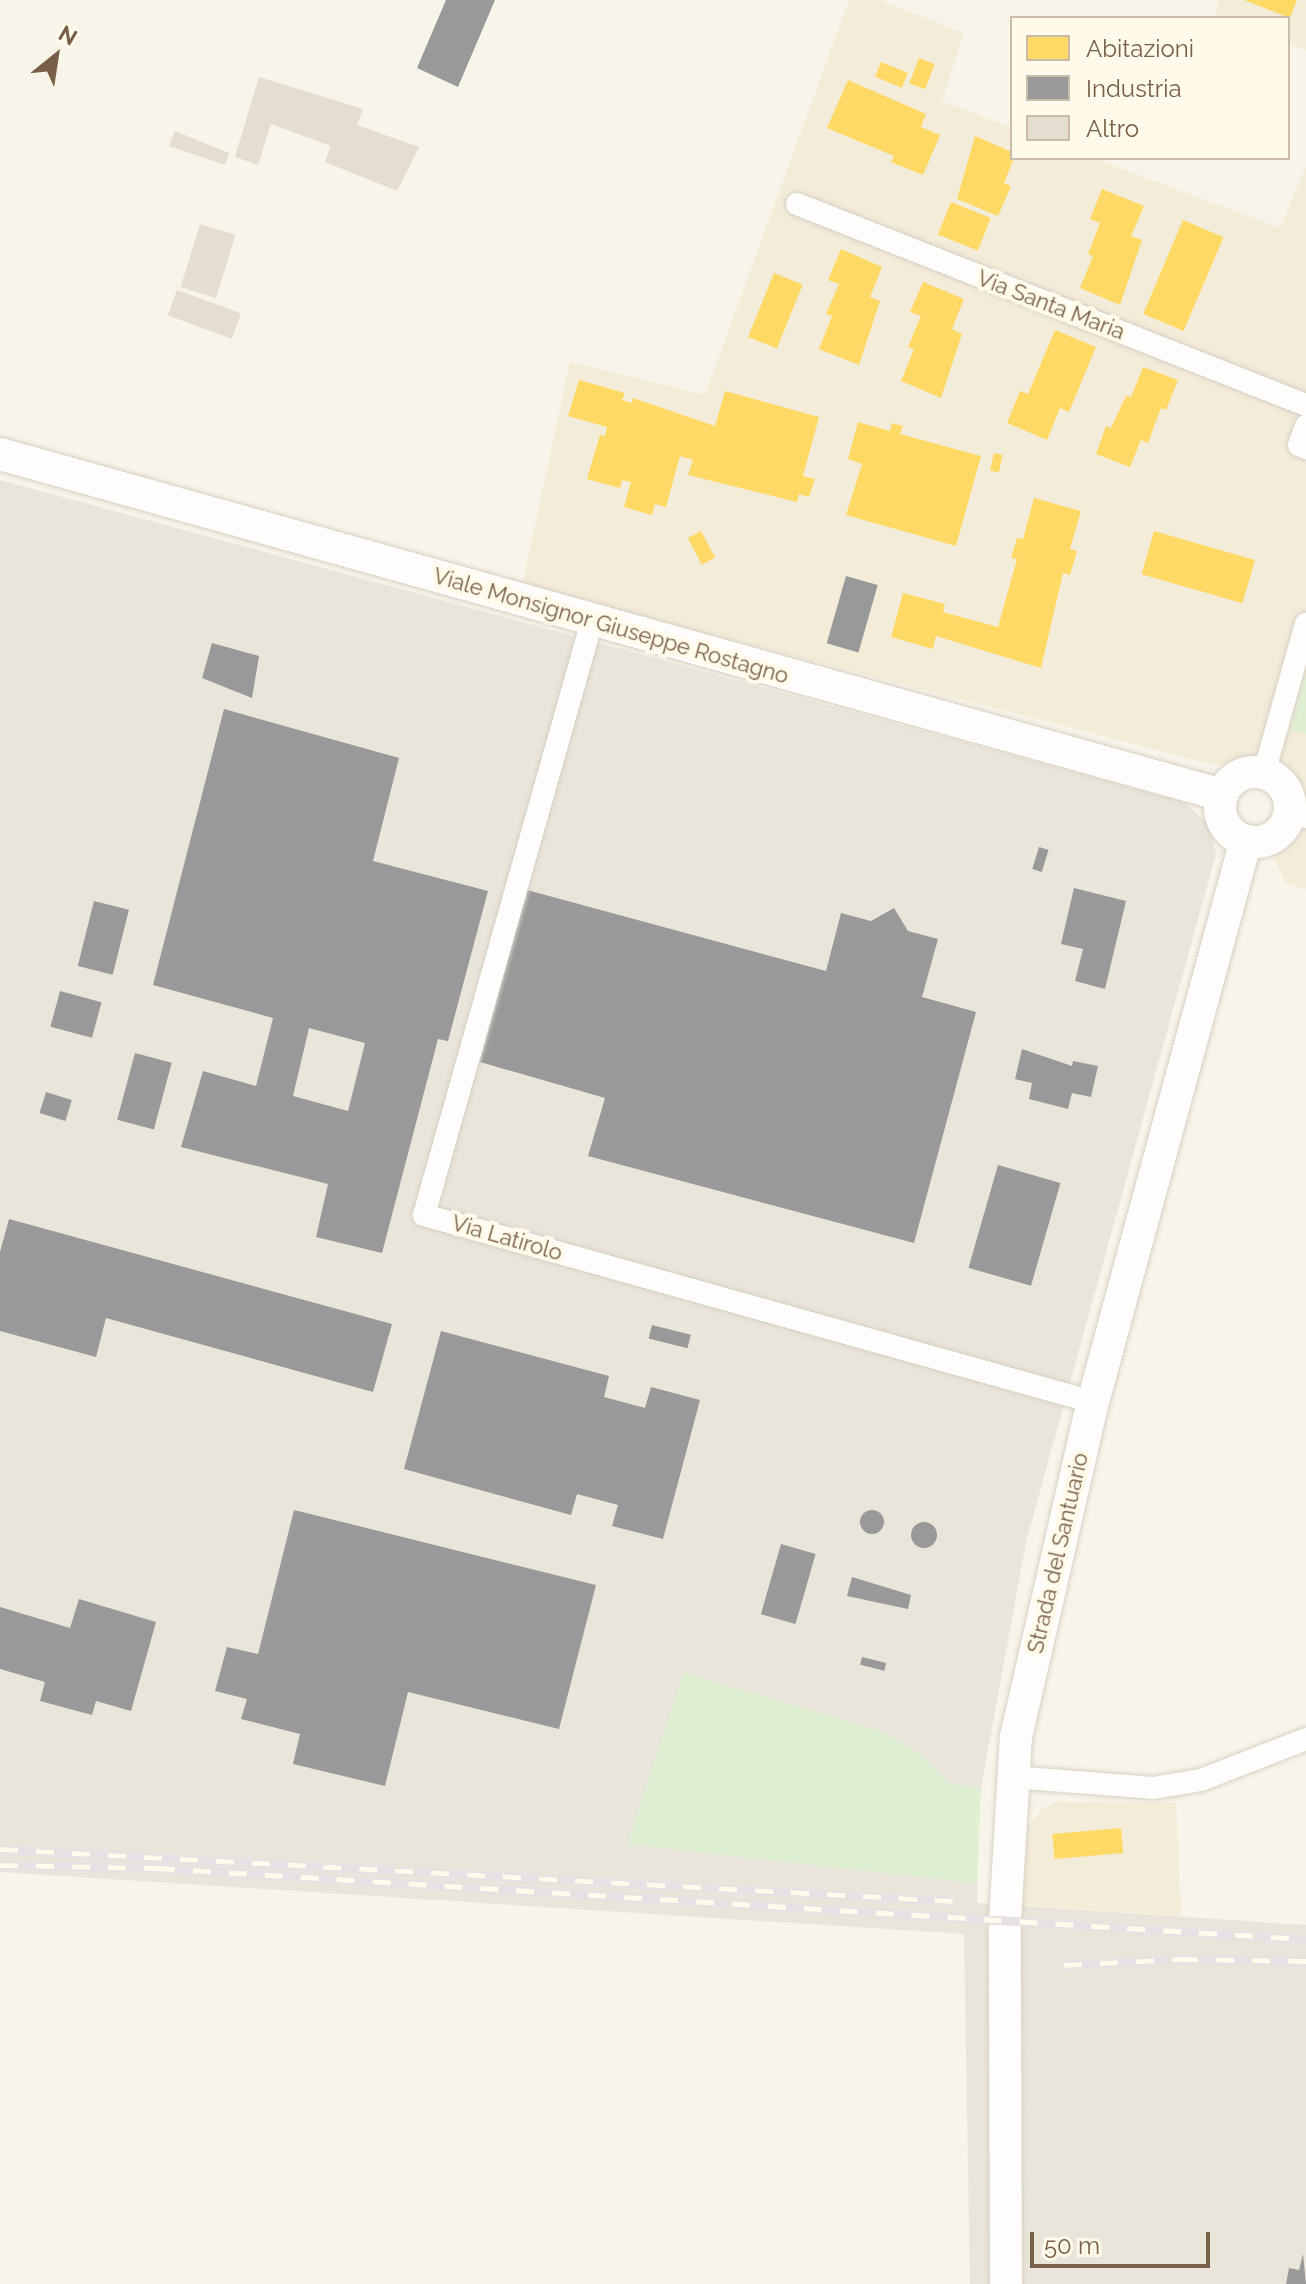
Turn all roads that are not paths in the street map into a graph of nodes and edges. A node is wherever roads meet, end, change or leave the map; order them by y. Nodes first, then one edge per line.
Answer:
1 (797, 204) dead end
2 (1306, 405) edge
3 (1306, 426) edge
4 (1306, 448) edge
5 (0, 454) edge
6 (592, 621) junction
7 (1306, 624) edge
8 (1264, 773) junction
9 (1222, 795) junction
10 (1298, 815) edge
11 (1246, 840) junction
12 (1093, 1402) junction
13 (1306, 1739) edge
14 (1011, 1777) junction
15 (1006, 2284) edge

1 - 2 street, Via Santa Maria
3 - 4 street
5 - 6 street, Viale Monsignor Giuseppe Rostagno
6 - 9 street, Viale Monsignor Giuseppe Rostagno
6 - 12 street, Via Latirolo
7 - 8 street
8 - 9 street
8 - 10 street
9 - 11 street
10 - 11 street
11 - 12 street, Strada del Santuario
12 - 14 street, Strada del Santuario
13 - 14 street
14 - 15 street, Strada del Santuario

